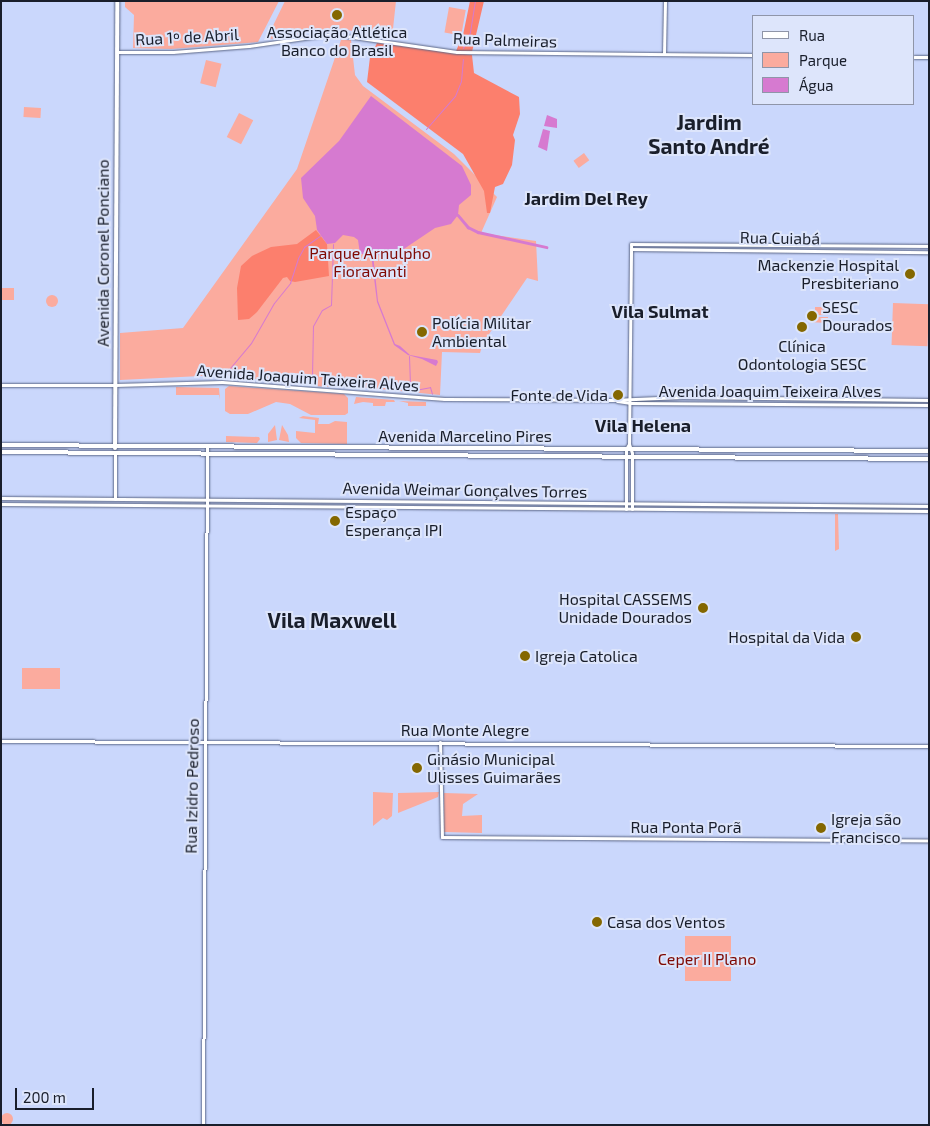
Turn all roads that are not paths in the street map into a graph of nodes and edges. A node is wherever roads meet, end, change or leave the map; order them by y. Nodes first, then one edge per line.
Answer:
1 (117, 1) edge
2 (665, 1) edge
3 (258, 45) joint
4 (117, 52) junction
5 (664, 54) junction
6 (752, 56) edge
7 (915, 57) edge
8 (929, 57) edge
9 (929, 246) edge
10 (631, 249) junction
11 (929, 252) edge
12 (1, 384) edge
13 (115, 385) junction
14 (631, 398) junction
15 (612, 400) junction
16 (929, 400) edge
17 (631, 403) junction
18 (929, 405) edge
19 (1, 445) edge
20 (115, 446) junction
21 (207, 447) junction
22 (302, 447) junction
23 (488, 448) junction
24 (534, 449) junction
25 (629, 449) junction
26 (929, 451) edge
27 (1, 452) edge
28 (115, 452) junction
29 (207, 453) junction
30 (302, 454) junction
31 (488, 455) junction
32 (533, 455) junction
33 (626, 456) junction
34 (632, 456) junction
35 (929, 458) edge
36 (627, 480) junction
37 (632, 480) junction
38 (1, 498) edge
39 (115, 498) junction
40 (206, 500) junction
41 (1, 504) edge
42 (114, 504) junction
43 (627, 504) junction
44 (632, 504) junction
45 (206, 505) junction
46 (929, 506) edge
47 (626, 509) junction
48 (632, 509) junction
49 (929, 511) edge
50 (1, 741) edge
51 (205, 741) junction
52 (440, 742) junction
53 (929, 746) edge
54 (929, 840) edge
55 (203, 1125) edge

1 - 4 main road, Avenida Coronel Ponciano
2 - 5 street
3 - 4 street, Rua 1º de Abril
3 - 5 street, Rua Palmeiras
4 - 13 main road, Avenida Coronel Ponciano
5 - 6 street, Rua Palmeiras
7 - 8 street
9 - 10 street, Rua Cuiabá
10 - 11 street, Rua Cuiabá
10 - 14 street
12 - 13 street, Avenida Joaquim Teixeira Alves
13 - 15 street, Avenida Joaquim Teixeira Alves
13 - 20 main road, Avenida Coronel Ponciano
14 - 15 street, Avenida Joaquim Teixeira Alves
14 - 16 street, Avenida Joaquim Teixeira Alves
14 - 17 street
15 - 17 street, Avenida Joaquim Teixeira Alves
17 - 18 street, Avenida Joaquim Teixeira Alves
17 - 25 street
19 - 20 main road, Avenida Marcelino Pires
20 - 21 main road, Avenida Marcelino Pires
20 - 28 main road, Avenida Coronel Ponciano
21 - 22 main road, Avenida Marcelino Pires
21 - 29 street, Rua Izidro Pedroso
22 - 23 main road, Avenida Marcelino Pires
22 - 30 main road
23 - 24 main road, Avenida Marcelino Pires
23 - 31 main road
24 - 25 main road, Avenida Marcelino Pires
24 - 32 main road
25 - 26 main road, Avenida Marcelino Pires
25 - 33 street
25 - 34 street
27 - 28 main road, Avenida Marcelino Pires
28 - 29 main road, Avenida Marcelino Pires
28 - 39 street, Avenida Coronel Ponciano
29 - 30 main road, Avenida Marcelino Pires
29 - 40 street, Rua Izidro Pedroso
30 - 31 main road, Avenida Marcelino Pires
31 - 32 main road, Avenida Marcelino Pires
32 - 33 main road, Avenida Marcelino Pires
33 - 34 main road, Avenida Marcelino Pires
33 - 36 street
34 - 35 main road, Avenida Marcelino Pires
34 - 37 street
36 - 37 street
36 - 43 street
37 - 44 street
38 - 39 street, Avenida Weimar Gonçalves Torres
39 - 40 street, Avenida Weimar Gonçalves Torres
39 - 42 street, Avenida Coronel Ponciano
40 - 43 street, Avenida Weimar Gonçalves Torres
40 - 45 street, Rua Izidro Pedroso
41 - 42 street, Avenida Weimar Gonçalves Torres
42 - 45 street, Avenida Weimar Gonçalves Torres
43 - 44 street, Avenida Weimar Gonçalves Torres
43 - 47 street
44 - 46 street, Avenida Weimar Gonçalves Torres
44 - 48 street
45 - 47 street, Avenida Weimar Gonçalves Torres
45 - 51 street, Rua Izidro Pedroso
47 - 48 street, Avenida Weimar Gonçalves Torres
48 - 49 street, Avenida Weimar Gonçalves Torres
50 - 51 street, Rua Monte Alegre
51 - 52 street, Rua Monte Alegre
51 - 55 street, Rua Izidro Pedroso
52 - 53 street, Rua Monte Alegre
52 - 54 street, Rua Ponta Porã

